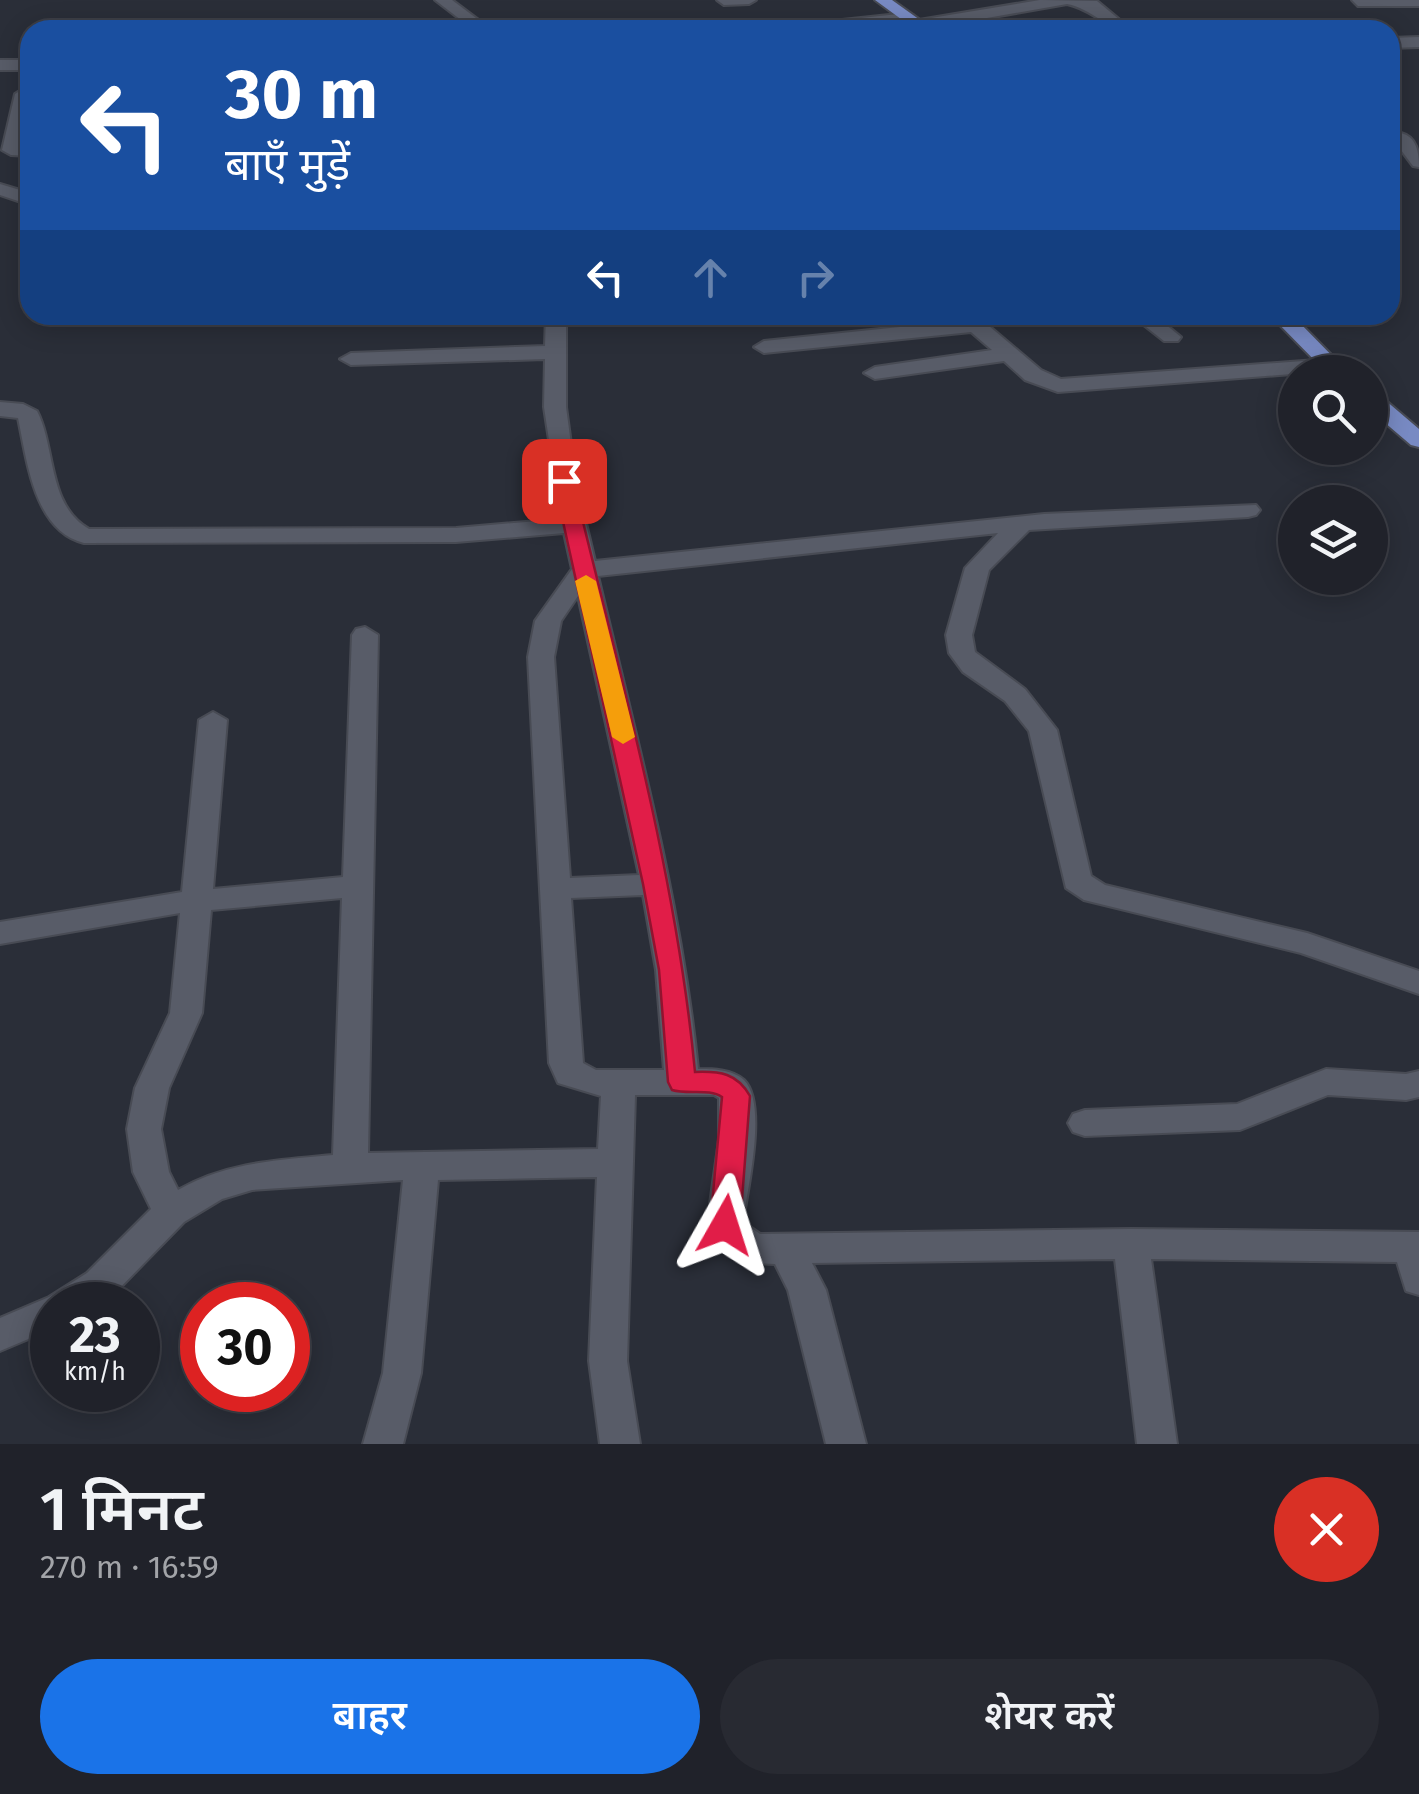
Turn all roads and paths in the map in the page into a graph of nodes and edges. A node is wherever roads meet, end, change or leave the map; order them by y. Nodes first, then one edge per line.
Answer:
1 (442, 0) edge
2 (748, 0) edge
3 (882, 0) edge
4 (724, 1) edge
5 (1091, 1) edge
6 (1358, 2) edge
7 (1419, 2) edge
8 (470, 20) edge
9 (912, 20) edge
10 (967, 20) edge
11 (1113, 20) edge
12 (20, 118) edge
13 (1403, 138) edge
14 (20, 150) edge
15 (1419, 162) edge
16 (556, 325) edge
17 (932, 325) edge
18 (976, 325) edge
19 (1154, 325) edge
20 (1290, 325) edge
21 (1170, 337) dead end
22 (764, 347) dead end
23 (555, 352) junction
24 (1009, 354) junction
25 (1320, 355) edge
26 (350, 359) dead end
27 (875, 373) dead end
28 (1278, 373) edge
29 (0, 408) edge
30 (1388, 414) edge
31 (1419, 440) edge
32 (1248, 510) dead end
33 (1021, 524) junction
34 (574, 525) junction
35 (583, 570) junction
36 (365, 635) dead end
37 (213, 720) dead end
38 (656, 884) junction
39 (359, 886) junction
40 (554, 889) junction
41 (196, 902) junction
42 (0, 933) edge
43 (1419, 982) edge
44 (682, 1082) junction
45 (618, 1083) junction
46 (1419, 1084) edge
47 (1085, 1123) dead end
48 (614, 1163) junction
49 (422, 1166) junction
50 (350, 1167) junction
51 (171, 1212) junction
52 (1132, 1244) junction
53 (787, 1251) junction
54 (1417, 1258) edge
55 (102, 1282) edge
56 (30, 1321) edge
57 (0, 1334) edge
58 (383, 1444) edge
59 (620, 1444) edge
60 (846, 1444) edge
61 (1157, 1444) edge

1 - 8 street
2 - 4 street
3 - 9 main road
5 - 10 street
5 - 11 street
6 - 7 street
12 - 14 street
13 - 15 street
16 - 23 street
17 - 22 street
18 - 24 street
19 - 21 street
20 - 25 main road
23 - 26 street
23 - 34 street
24 - 27 street
24 - 28 street
29 - 34 street
30 - 31 main road
32 - 33 street
33 - 35 street
33 - 43 street
34 - 35 street
35 - 38 street
35 - 40 street
36 - 39 street
37 - 41 street
38 - 40 street
38 - 44 street
39 - 41 street
39 - 50 street
40 - 45 street
41 - 42 street
41 - 51 street
44 - 45 street
44 - 53 street
45 - 48 street
46 - 47 street
48 - 49 street
48 - 59 street
49 - 50 street
49 - 58 street
50 - 51 street
51 - 55 street
52 - 53 street
52 - 54 street
52 - 61 street
53 - 60 street
56 - 57 street

